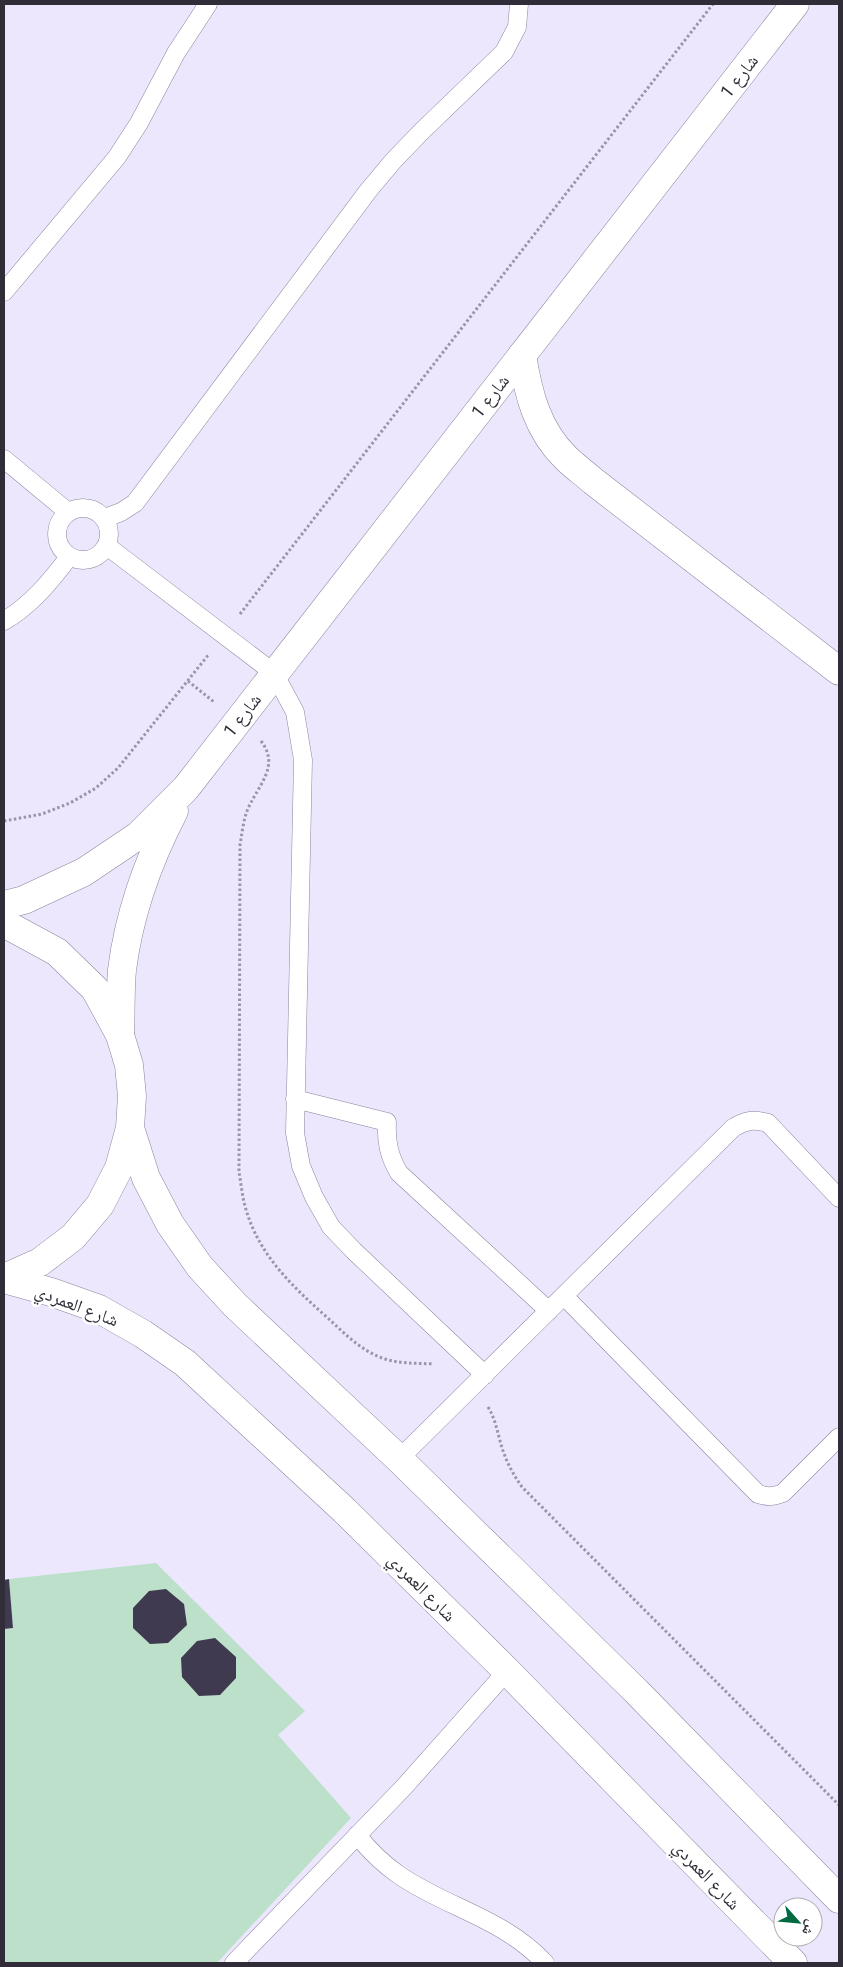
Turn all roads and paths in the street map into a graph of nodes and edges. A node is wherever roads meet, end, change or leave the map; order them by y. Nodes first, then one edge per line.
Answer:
1 (208, 4) edge
2 (519, 4) edge
3 (712, 4) edge
4 (795, 4) edge
5 (4, 292) edge
6 (522, 356) junction
7 (4, 459) edge
8 (68, 512) junction
9 (104, 518) junction
10 (107, 546) junction
11 (69, 557) junction
12 (4, 621) edge
13 (224, 635) junction
14 (839, 671) edge
15 (274, 673) junction
16 (186, 788) junction
17 (4, 821) edge
18 (4, 905) edge
19 (4, 925) edge
20 (120, 1035) junction
21 (295, 1099) junction
22 (130, 1128) junction
23 (839, 1198) edge
24 (4, 1279) edge
25 (564, 1296) junction
26 (549, 1311) junction
27 (485, 1375) junction
28 (839, 1437) edge
29 (399, 1459) junction
30 (507, 1671) junction
31 (357, 1835) junction
32 (839, 1899) edge
33 (234, 1963) edge
34 (545, 1963) edge
35 (793, 1963) edge

1 - 5 lane
2 - 9 lane
3 - 13 path
4 - 6 main road, شارع 1
6 - 14 main road
6 - 15 main road, شارع 1
7 - 8 lane
8 - 9 lane
8 - 11 lane
9 - 10 lane
10 - 11 lane
10 - 13 lane
11 - 12 lane
13 - 15 lane
13 - 17 path
15 - 16 main road, شارع 1
15 - 21 lane
16 - 18 main road, شارع 1
16 - 20 main road, شارع 1
19 - 20 main road
20 - 22 main road
21 - 26 lane
21 - 27 lane
22 - 24 main road
22 - 29 main road
23 - 25 lane
24 - 30 main road, شارع العمردي
25 - 26 lane
25 - 28 lane
26 - 27 lane
27 - 29 lane
29 - 32 main road
30 - 31 lane
30 - 35 main road, شارع العمردي
31 - 33 lane
31 - 34 lane

